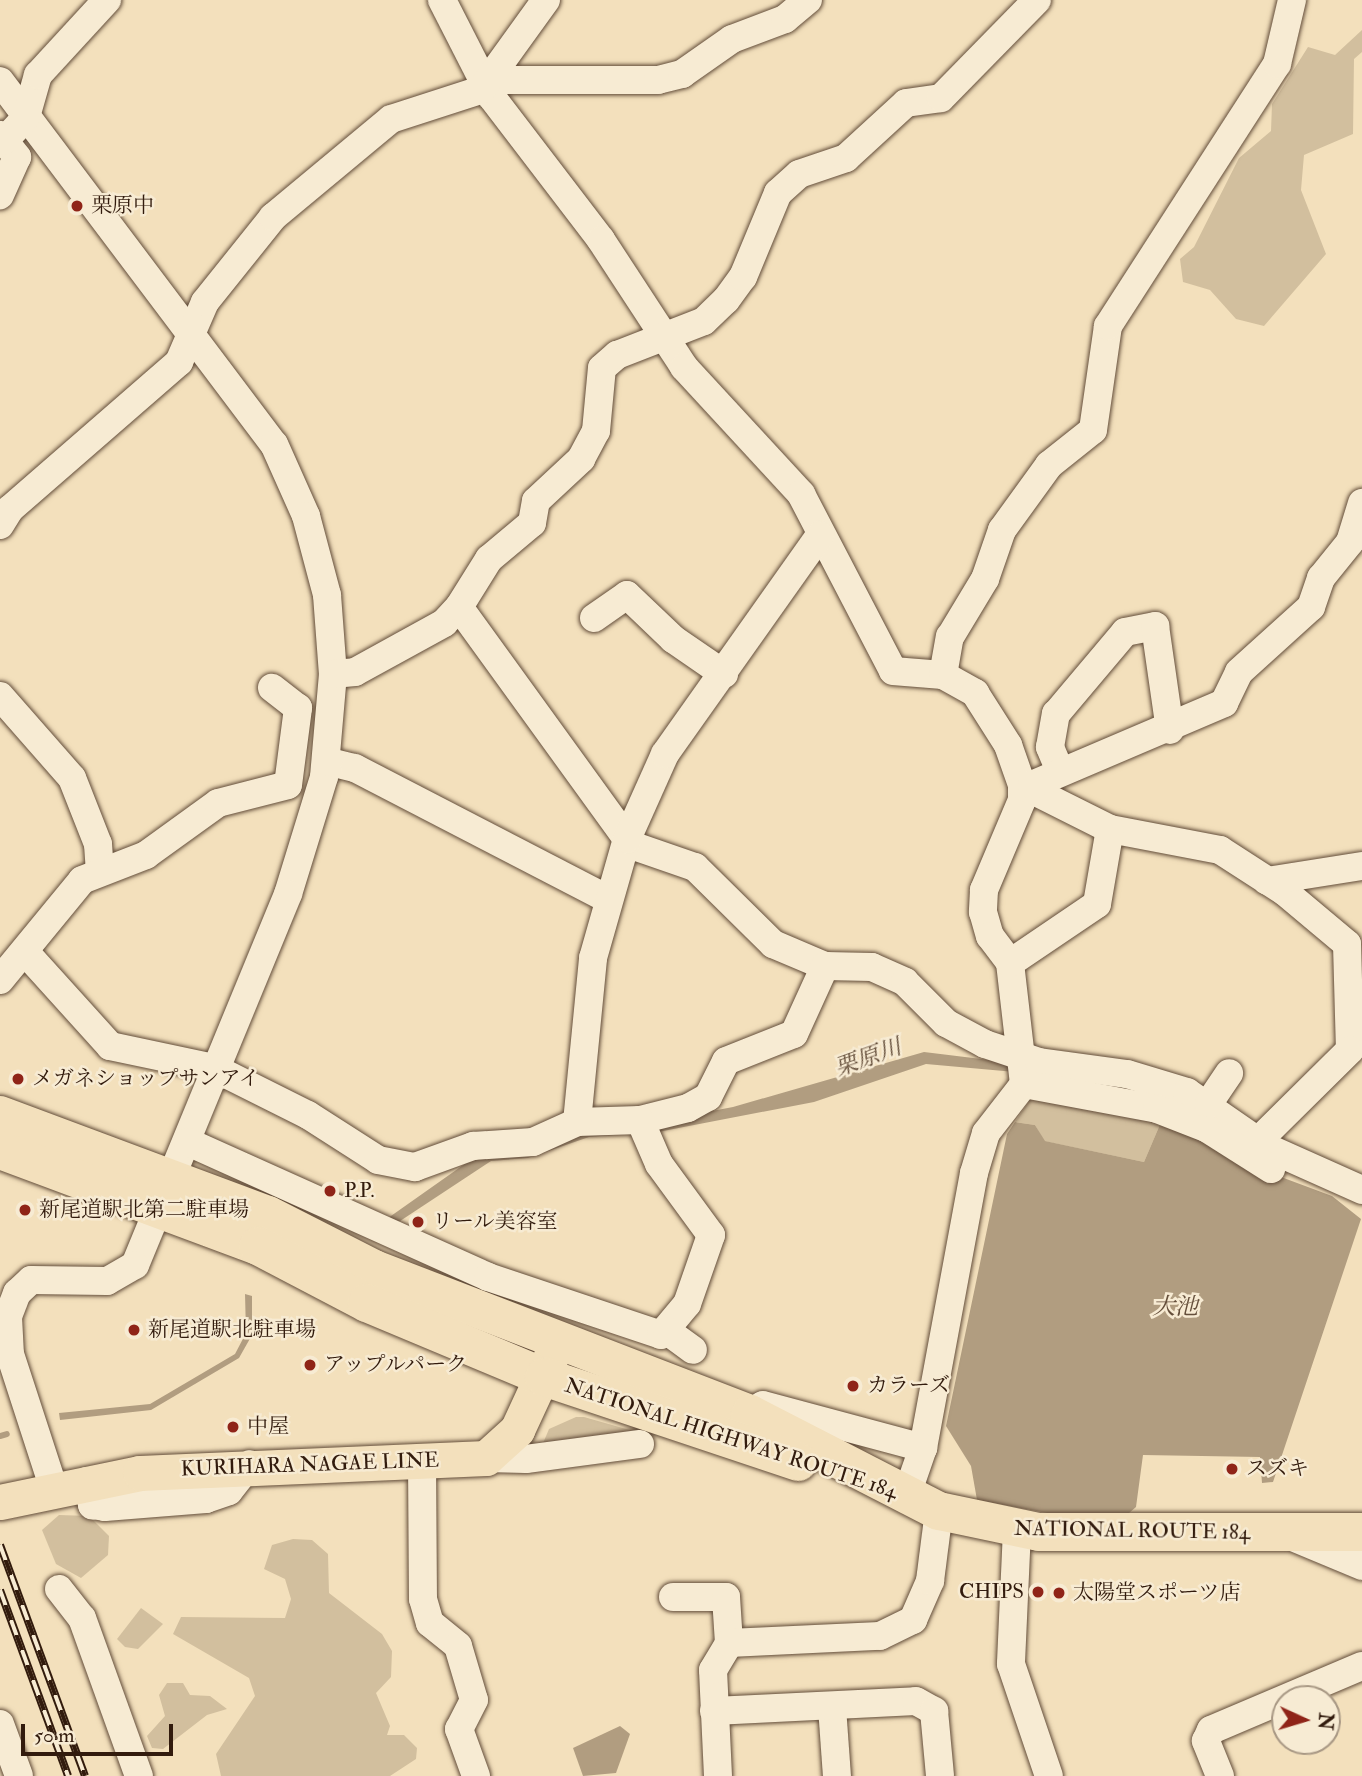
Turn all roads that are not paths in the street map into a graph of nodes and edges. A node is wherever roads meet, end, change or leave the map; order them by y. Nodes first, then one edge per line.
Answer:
1 (107, 0) edge
2 (442, 0) edge
3 (546, 0) edge
4 (808, 0) edge
5 (1038, 0) edge
6 (1292, 0) edge
7 (488, 80) junction
8 (0, 81) edge
9 (26, 117) junction
10 (2, 138) edge
11 (0, 195) edge
12 (188, 333) junction
13 (665, 338) junction
14 (1362, 503) edge
15 (3, 510) edge
16 (820, 536) junction
17 (459, 607) junction
18 (594, 618) dead end
19 (333, 674) junction
20 (724, 674) junction
21 (943, 675) junction
22 (272, 688) dead end
23 (0, 696) edge
24 (1170, 730) junction
25 (326, 761) junction
26 (1060, 771) junction
27 (288, 785) junction
28 (1027, 785) junction
29 (319, 799) junction
30 (1110, 829) junction
31 (627, 839) junction
32 (1362, 866) edge
33 (100, 870) junction
34 (1267, 881) junction
35 (606, 898) junction
36 (27, 954) junction
37 (1010, 963) junction
38 (825, 966) junction
39 (0, 980) edge
40 (214, 1068) junction
41 (1024, 1068) junction
42 (1229, 1073) dead end
43 (1209, 1102) junction
44 (0, 1115) edge
45 (577, 1122) junction
46 (642, 1126) junction
47 (1259, 1140) junction
48 (188, 1142) junction
49 (0, 1150) edge
50 (1362, 1190) edge
51 (168, 1193) junction
52 (1362, 1211) edge
53 (667, 1331) junction
54 (693, 1350) dead end
55 (550, 1360) junction
56 (750, 1414) junction
57 (640, 1444) dead end
58 (923, 1448) junction
59 (486, 1458) junction
60 (422, 1460) junction
61 (70, 1483) junction
62 (0, 1502) edge
63 (923, 1504) junction
64 (1017, 1530) junction
65 (1362, 1532) edge
66 (1284, 1534) junction
67 (1362, 1566) edge
68 (59, 1589) dead end
69 (673, 1597) dead end
70 (729, 1643) junction
71 (1362, 1667) edge
72 (832, 1707) junction
73 (714, 1711) junction
74 (0, 1724) edge
75 (19, 1776) edge
76 (139, 1776) edge
77 (476, 1776) edge
78 (718, 1776) edge
79 (837, 1776) edge
80 (940, 1776) edge
81 (1049, 1776) edge
82 (1220, 1776) edge

1 - 9 street
2 - 7 street
3 - 7 street
4 - 7 street
5 - 13 street
6 - 21 street
7 - 12 street
7 - 13 street
8 - 9 street
9 - 10 street
9 - 12 street
10 - 11 street
12 - 15 street
12 - 19 street
13 - 16 street
13 - 17 street
14 - 24 street
16 - 20 street
16 - 21 street
17 - 19 street
17 - 31 street
18 - 20 street
19 - 25 street
20 - 31 street
21 - 28 street
22 - 27 street
23 - 33 street
24 - 26 street
24 - 26 street
25 - 29 street
25 - 35 street
26 - 28 street
27 - 29 street
27 - 33 street
28 - 30 street
28 - 37 street
29 - 40 street
30 - 34 street
30 - 37 street
31 - 35 street
31 - 38 street
32 - 34 street
33 - 36 street
34 - 47 street
35 - 45 street
36 - 39 street
36 - 40 street
37 - 41 street
38 - 41 street
38 - 46 street
40 - 45 street
40 - 48 street
41 - 43 street
41 - 52 street
41 - 58 street
42 - 43 street
43 - 47 street
44 - 51 highway, NATIONAL HIGHWAY ROUTE 184
45 - 46 street
46 - 53 street
47 - 50 street
48 - 51 street
48 - 53 street
49 - 51 highway, NATIONAL HIGHWAY ROUTE 184
51 - 55 highway, NATIONAL HIGHWAY ROUTE 184
51 - 61 street
53 - 54 street
55 - 56 highway, NATIONAL HIGHWAY ROUTE 184
55 - 59 main road
55 - 63 highway, NATIONAL HIGHWAY ROUTE 184
56 - 58 street
56 - 63 highway, NATIONAL HIGHWAY ROUTE 184
57 - 59 street
58 - 63 street
59 - 60 main road, KURIHARA NAGAE LINE
60 - 61 main road, KURIHARA NAGAE LINE
60 - 77 street
61 - 62 main road, KURIHARA NAGAE LINE
63 - 64 highway, NATIONAL ROUTE 184
63 - 70 street
64 - 66 highway, NATIONAL ROUTE 184
64 - 81 street
65 - 66 highway, NATIONAL ROUTE 184
66 - 67 street
68 - 76 street
69 - 70 street
70 - 73 street
71 - 82 street
72 - 73 street
72 - 79 street
72 - 80 street
73 - 78 street
74 - 75 street

